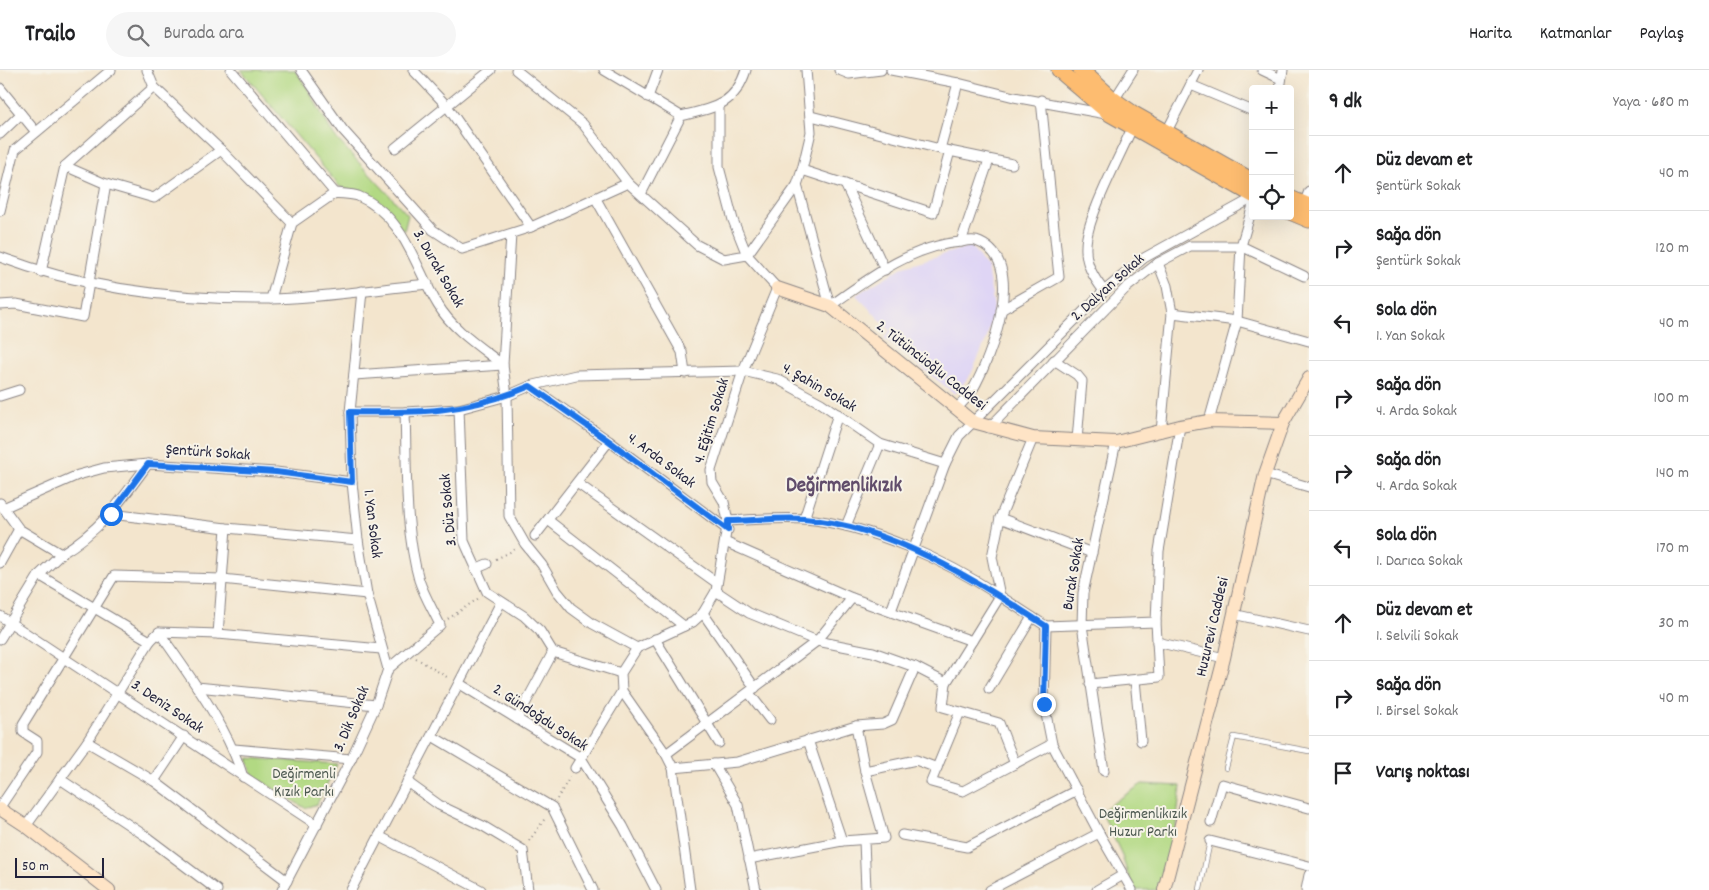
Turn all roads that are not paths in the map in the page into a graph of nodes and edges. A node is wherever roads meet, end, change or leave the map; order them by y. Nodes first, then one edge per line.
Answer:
1 (111, 70) edge
2 (147, 70) edge
3 (231, 70) edge
4 (301, 70) edge
5 (413, 70) edge
6 (491, 70) edge
7 (516, 70) edge
8 (658, 70) edge
9 (746, 70) edge
10 (806, 70) edge
11 (839, 70) edge
12 (881, 70) edge
13 (891, 70) edge
14 (1059, 70) edge
15 (1082, 70) edge
16 (1133, 70) edge
17 (1198, 70) edge
18 (1262, 70) edge
19 (606, 71) edge
20 (1282, 79) edge
21 (958, 83) junction
22 (1191, 85) junction
23 (154, 87) junction
24 (0, 88) edge
25 (648, 97) junction
26 (1040, 100) junction
27 (447, 106) junction
28 (719, 107) junction
29 (1112, 108) junction
30 (1249, 109) edge
31 (21, 114) junction
32 (681, 116) junction
33 (811, 116) junction
34 (1132, 128) junction
35 (36, 132) junction
36 (1166, 133) junction
37 (0, 134) edge
38 (395, 148) dead end
39 (940, 149) junction
40 (221, 150) junction
41 (950, 151) junction
42 (989, 160) junction
43 (1012, 164) dead end
44 (65, 166) junction
45 (802, 170) junction
46 (1249, 179) edge
47 (628, 183) junction
48 (106, 184) junction
49 (845, 184) junction
50 (797, 185) junction
51 (335, 194) junction
52 (642, 194) junction
53 (1249, 194) edge
54 (1249, 198) edge
55 (596, 199) junction
56 (1294, 199) edge
57 (1307, 201) edge
58 (0, 211) edge
59 (1294, 214) edge
60 (1249, 219) edge
61 (1309, 220) edge
62 (292, 223) junction
63 (532, 227) junction
64 (511, 234) junction
65 (961, 242) junction
66 (1241, 246) junction
67 (747, 255) junction
68 (0, 257) edge
69 (1158, 263) junction
70 (885, 270) junction
71 (41, 272) junction
72 (1304, 276) dead end
73 (88, 283) junction
74 (428, 284) junction
75 (777, 288) junction
76 (362, 291) junction
77 (1104, 291) junction
78 (271, 299) junction
79 (0, 305) edge
80 (830, 306) junction
81 (1001, 310) junction
82 (1172, 313) junction
83 (1237, 321) junction
84 (1309, 341) edge
85 (1054, 360) junction
86 (503, 365) junction
87 (743, 371) junction
88 (685, 373) junction
89 (354, 375) junction
90 (1309, 378) edge
91 (530, 386) junction
92 (18, 390) dead end
93 (0, 396) edge
94 (507, 396) junction
95 (958, 408) junction
96 (459, 409) junction
97 (350, 412) junction
98 (404, 412) junction
99 (838, 414) junction
100 (1210, 421) junction
101 (973, 422) junction
102 (1283, 423) junction
103 (1180, 426) junction
104 (989, 428) junction
105 (1161, 432) junction
106 (1033, 438) junction
107 (1077, 440) junction
108 (609, 441) junction
109 (1116, 442) junction
110 (880, 444) junction
111 (148, 464) junction
112 (946, 464) junction
113 (1264, 474) junction
114 (352, 482) junction
115 (577, 483) junction
116 (1309, 487) edge
117 (2, 506) edge
118 (111, 514) junction
119 (1000, 518) junction
120 (804, 519) junction
121 (548, 520) junction
122 (728, 526) junction
123 (846, 526) junction
124 (226, 528) junction
125 (20, 529) junction
126 (535, 536) dead end
127 (358, 540) junction
128 (726, 542) junction
129 (913, 550) junction
130 (1092, 553) junction
131 (61, 554) junction
132 (0, 563) edge
133 (487, 564) road end
134 (475, 569) junction
135 (39, 575) junction
136 (222, 579) junction
137 (717, 587) junction
138 (367, 594) junction
139 (1000, 596) junction
140 (852, 598) junction
141 (501, 602) junction
142 (94, 607) junction
143 (891, 611) junction
144 (703, 613) junction
145 (1233, 614) junction
146 (0, 616) edge
147 (1032, 617) junction
148 (10, 622) junction
149 (1156, 622) junction
150 (1082, 625) junction
151 (684, 626) junction
152 (1046, 626) junction
153 (1309, 631) edge
154 (159, 632) junction
155 (218, 634) junction
156 (0, 639) edge
157 (655, 639) junction
158 (972, 640) junction
159 (150, 641) junction
160 (817, 641) junction
161 (1157, 642) junction
162 (637, 648) junction
163 (381, 649) junction
164 (553, 652) junction
165 (64, 657) junction
166 (1224, 658) junction
167 (915, 667) junction
168 (388, 670) junction
169 (622, 673) junction
170 (1135, 680) junction
171 (946, 683) junction
172 (460, 684) junction
173 (1090, 684) junction
174 (197, 687) junction
175 (989, 689) dead end
176 (752, 690) junction
177 (622, 691) junction
178 (118, 692) junction
179 (376, 705) junction
180 (960, 712) junction
181 (517, 719) junction
182 (770, 720) dead end
183 (705, 724) junction
184 (856, 726) junction
185 (184, 736) junction
186 (432, 736) junction
187 (808, 740) junction
188 (1141, 741) dead end
189 (87, 742) junction
190 (719, 743) dead end
191 (1052, 744) junction
192 (234, 749) junction
193 (1309, 751) edge
194 (666, 754) junction
195 (581, 758) junction
196 (351, 759) junction
197 (714, 764) junction
198 (1015, 764) junction
199 (575, 768) road end
200 (673, 768) junction
201 (937, 768) junction
202 (1226, 768) dead end
203 (866, 771) junction
204 (1104, 771) dead end
205 (243, 777) junction
206 (60, 779) junction
207 (154, 781) junction
208 (407, 782) junction
209 (1077, 790) junction
210 (0, 808) edge
211 (1309, 808) edge
212 (1211, 822) dead end
213 (317, 825) junction
214 (26, 826) junction
215 (1099, 833) junction
216 (902, 835) dead end
217 (379, 836) junction
218 (842, 840) junction
219 (864, 841) junction
220 (1210, 841) joint
221 (749, 859) junction
222 (1309, 866) edge
223 (1123, 875) junction
224 (1309, 875) edge
225 (287, 881) junction
226 (1200, 888) dead end
227 (354, 889) edge
228 (688, 889) edge
229 (109, 890) edge
230 (217, 890) edge
231 (282, 890) edge
232 (481, 890) edge
233 (528, 890) edge
234 (593, 890) edge
235 (656, 890) edge
236 (756, 890) edge
237 (866, 890) edge
238 (990, 890) edge
239 (1097, 890) edge
240 (1132, 890) edge
241 (1164, 890) edge
242 (1306, 890) edge

1 - 35 street
2 - 23 street
3 - 51 street
4 - 64 street
5 - 27 street
6 - 27 street
7 - 47 street
8 - 25 street
9 - 28 street
10 - 33 street
11 - 12 street
13 - 21 street
14 - 29 main road
15 - 29 main road
16 - 29 street
17 - 22 street
18 - 20 street
19 - 25 street
21 - 26 street
21 - 39 street
22 - 30 street
22 - 36 street
23 - 40 street
23 - 44 street
24 - 31 street
25 - 32 street
26 - 29 street
26 - 81 street
27 - 38 street
27 - 63 street
28 - 32 street
28 - 67 street
29 - 34 main road
29 - 36 main road
31 - 35 street
31 - 37 street
32 - 52 street
33 - 39 street
33 - 45 street
34 - 53 main road
34 - 77 street
35 - 58 street
36 - 46 main road
39 - 41 street
40 - 48 street
40 - 62 street
41 - 42 street
41 - 49 street
42 - 43 street
42 - 65 street
44 - 48 street
44 - 71 street
45 - 49 street
45 - 50 street
47 - 52 street
47 - 55 street
48 - 73 street
49 - 70 street
50 - 67 street
50 - 80 street
51 - 62 street
51 - 74 street, 3. Durak Sokak
52 - 67 street
54 - 77 street, 2. Dalyan Sokak
55 - 63 street
55 - 88 street
56 - 57 main road
59 - 61 main road
60 - 66 street
62 - 78 street
63 - 64 street
64 - 86 street
65 - 70 street
65 - 81 street
66 - 69 street, 2. Dalyan Sokak
66 - 72 street
66 - 83 street
67 - 75 street
68 - 71 street
69 - 82 street
69 - 85 street, 2. Dalyan Sokak
70 - 80 street
71 - 73 street
73 - 78 street
73 - 79 street
74 - 76 street
74 - 86 street, 3. Durak Sokak
75 - 80 street, 2. Tütüncüoğlu Caddesi
75 - 87 street, 4. Eğitim Sokak
76 - 78 street
76 - 89 street, 1. Yan Sokak
77 - 101 street, 2. Dalyan Sokak
80 - 95 street, 2. Tütüncüoğlu Caddesi
81 - 95 street
82 - 83 street
82 - 105 street
83 - 84 street
83 - 100 street
85 - 104 street, 2. Dalyan Sokak
85 - 107 street
86 - 89 street
86 - 94 street
87 - 88 street, 4. Şahin Sokak
87 - 99 street, 4. Şahin Sokak
87 - 122 street, 4. Eğitim Sokak
88 - 91 street, 4. Şahin Sokak
89 - 97 street, 1. Yan Sokak
90 - 102 street, Huzurevi Caddesi
91 - 94 street
91 - 108 street, 4. Arda Sokak
92 - 93 street
94 - 96 street
94 - 162 street
95 - 101 street, 2. Tütüncüoğlu Caddesi
96 - 98 street
96 - 134 street, 3. Düz Sokak
97 - 98 street
97 - 114 street, 1. Yan Sokak
98 - 168 street
99 - 110 street, 4. Şahin Sokak
99 - 120 street
100 - 102 street, 2. Tütüncüoğlu Caddesi
100 - 103 street, 2. Tütüncüoğlu Caddesi
101 - 104 street, 2. Tütüncüoğlu Caddesi
101 - 112 street
102 - 113 street, Huzurevi Caddesi
103 - 105 street, 2. Tütüncüoğlu Caddesi
103 - 149 street
104 - 106 street, 2. Tütüncüoğlu Caddesi
105 - 109 street, 2. Tütüncüoğlu Caddesi
106 - 107 street, 2. Tütüncüoğlu Caddesi
106 - 119 street
107 - 109 street, 2. Tütüncüoğlu Caddesi
108 - 115 street
108 - 122 street, 4. Arda Sokak
109 - 130 street, Burak Sokak
110 - 112 street, 4. Şahin Sokak
110 - 123 street
111 - 114 street, Şentürk Sokak
111 - 117 street
111 - 118 street, Şentürk Sokak
112 - 129 street
113 - 116 street
113 - 145 street, Huzurevi Caddesi
114 - 127 street, 1. Yan Sokak
115 - 121 street
115 - 137 street
117 - 125 street
118 - 124 street
118 - 131 street, Şentürk Sokak
119 - 130 street
119 - 139 street
120 - 122 street
120 - 123 street
121 - 126 street
121 - 151 street
122 - 128 street, 4. Eğitim Sokak
123 - 129 street
124 - 127 street
124 - 136 street
125 - 131 street
125 - 132 street
127 - 138 street, 1. Yan Sokak
128 - 137 street, 4. Eğitim Sokak
128 - 140 street
129 - 139 street
129 - 143 street
130 - 150 street, Burak Sokak
131 - 135 street, Şentürk Sokak
133 - 134 street
134 - 141 street, 3. Düz Sokak
135 - 142 street
135 - 148 street, Şentürk Sokak
136 - 138 street
136 - 142 street
136 - 155 street
137 - 144 street, 4. Eğitim Sokak
137 - 160 street
138 - 163 street, 1. Yan Sokak
139 - 147 street
139 - 158 street
140 - 143 street
140 - 160 street
141 - 164 street, 3. Düz Sokak
141 - 172 street
142 - 159 street
142 - 165 street
143 - 158 street
144 - 151 street, 4. Eğitim Sokak
144 - 176 street
145 - 153 street
145 - 166 street, Huzurevi Caddesi
146 - 148 street, 3. Deniz Sokak
147 - 152 street
147 - 175 street
148 - 156 street, Şentürk Sokak
148 - 165 street, 3. Deniz Sokak
149 - 150 street
149 - 161 street
150 - 152 street
150 - 173 street, Burak Sokak
151 - 157 street, 4. Eğitim Sokak
152 - 191 street
154 - 155 street
154 - 159 street
154 - 174 street
155 - 163 street
157 - 162 street, 4. Eğitim Sokak
157 - 183 street
158 - 171 street
159 - 178 street
160 - 167 street
160 - 176 street
161 - 166 street
161 - 170 street
162 - 169 street
163 - 168 street, 1. Yan Sokak
164 - 169 street
164 - 181 street
165 - 178 street, 3. Deniz Sokak
165 - 210 street
166 - 241 street, Huzurevi Caddesi
167 - 171 street
167 - 184 street
168 - 179 street, 3. Dik Sokak
169 - 177 street
170 - 173 street
170 - 188 street
171 - 180 street
172 - 181 street, 2. Gündoğdu Sokak
172 - 186 street
173 - 204 street, Burak Sokak
174 - 179 street
174 - 192 street
176 - 182 street
176 - 183 street
177 - 194 street
177 - 195 street
178 - 185 street, 3. Deniz Sokak
178 - 189 street
179 - 196 street, 3. Dik Sokak
180 - 198 street
180 - 201 street
181 - 195 street, 2. Gündoğdu Sokak
183 - 190 street
183 - 194 street
184 - 187 street
184 - 203 street
185 - 205 street, 3. Deniz Sokak
185 - 207 street
186 - 208 street
186 - 234 street
187 - 197 street
187 - 218 street
189 - 206 street
189 - 207 street
191 - 198 street
191 - 209 street
192 - 196 street
192 - 205 street
193 - 202 lane
194 - 200 street
195 - 199 street
195 - 235 street, 2. Gündoğdu Sokak
196 - 213 street, 3. Dik Sokak
197 - 200 street
197 - 221 street
198 - 201 street
200 - 228 street
201 - 203 street
203 - 219 street
205 - 213 street, 3. Deniz Sokak
206 - 214 street
206 - 230 street
207 - 225 street
208 - 217 street
208 - 233 street
209 - 215 street
209 - 216 street
210 - 214 street
211 - 212 street
213 - 225 street, 3. Dik Sokak
214 - 229 street
215 - 223 street
215 - 238 street
217 - 227 street
217 - 232 street
218 - 219 street
218 - 221 street
219 - 237 street
220 - 222 street
220 - 226 lane
221 - 236 street
223 - 239 street
223 - 240 street
224 - 242 street
225 - 231 street, 3. Dik Sokak

